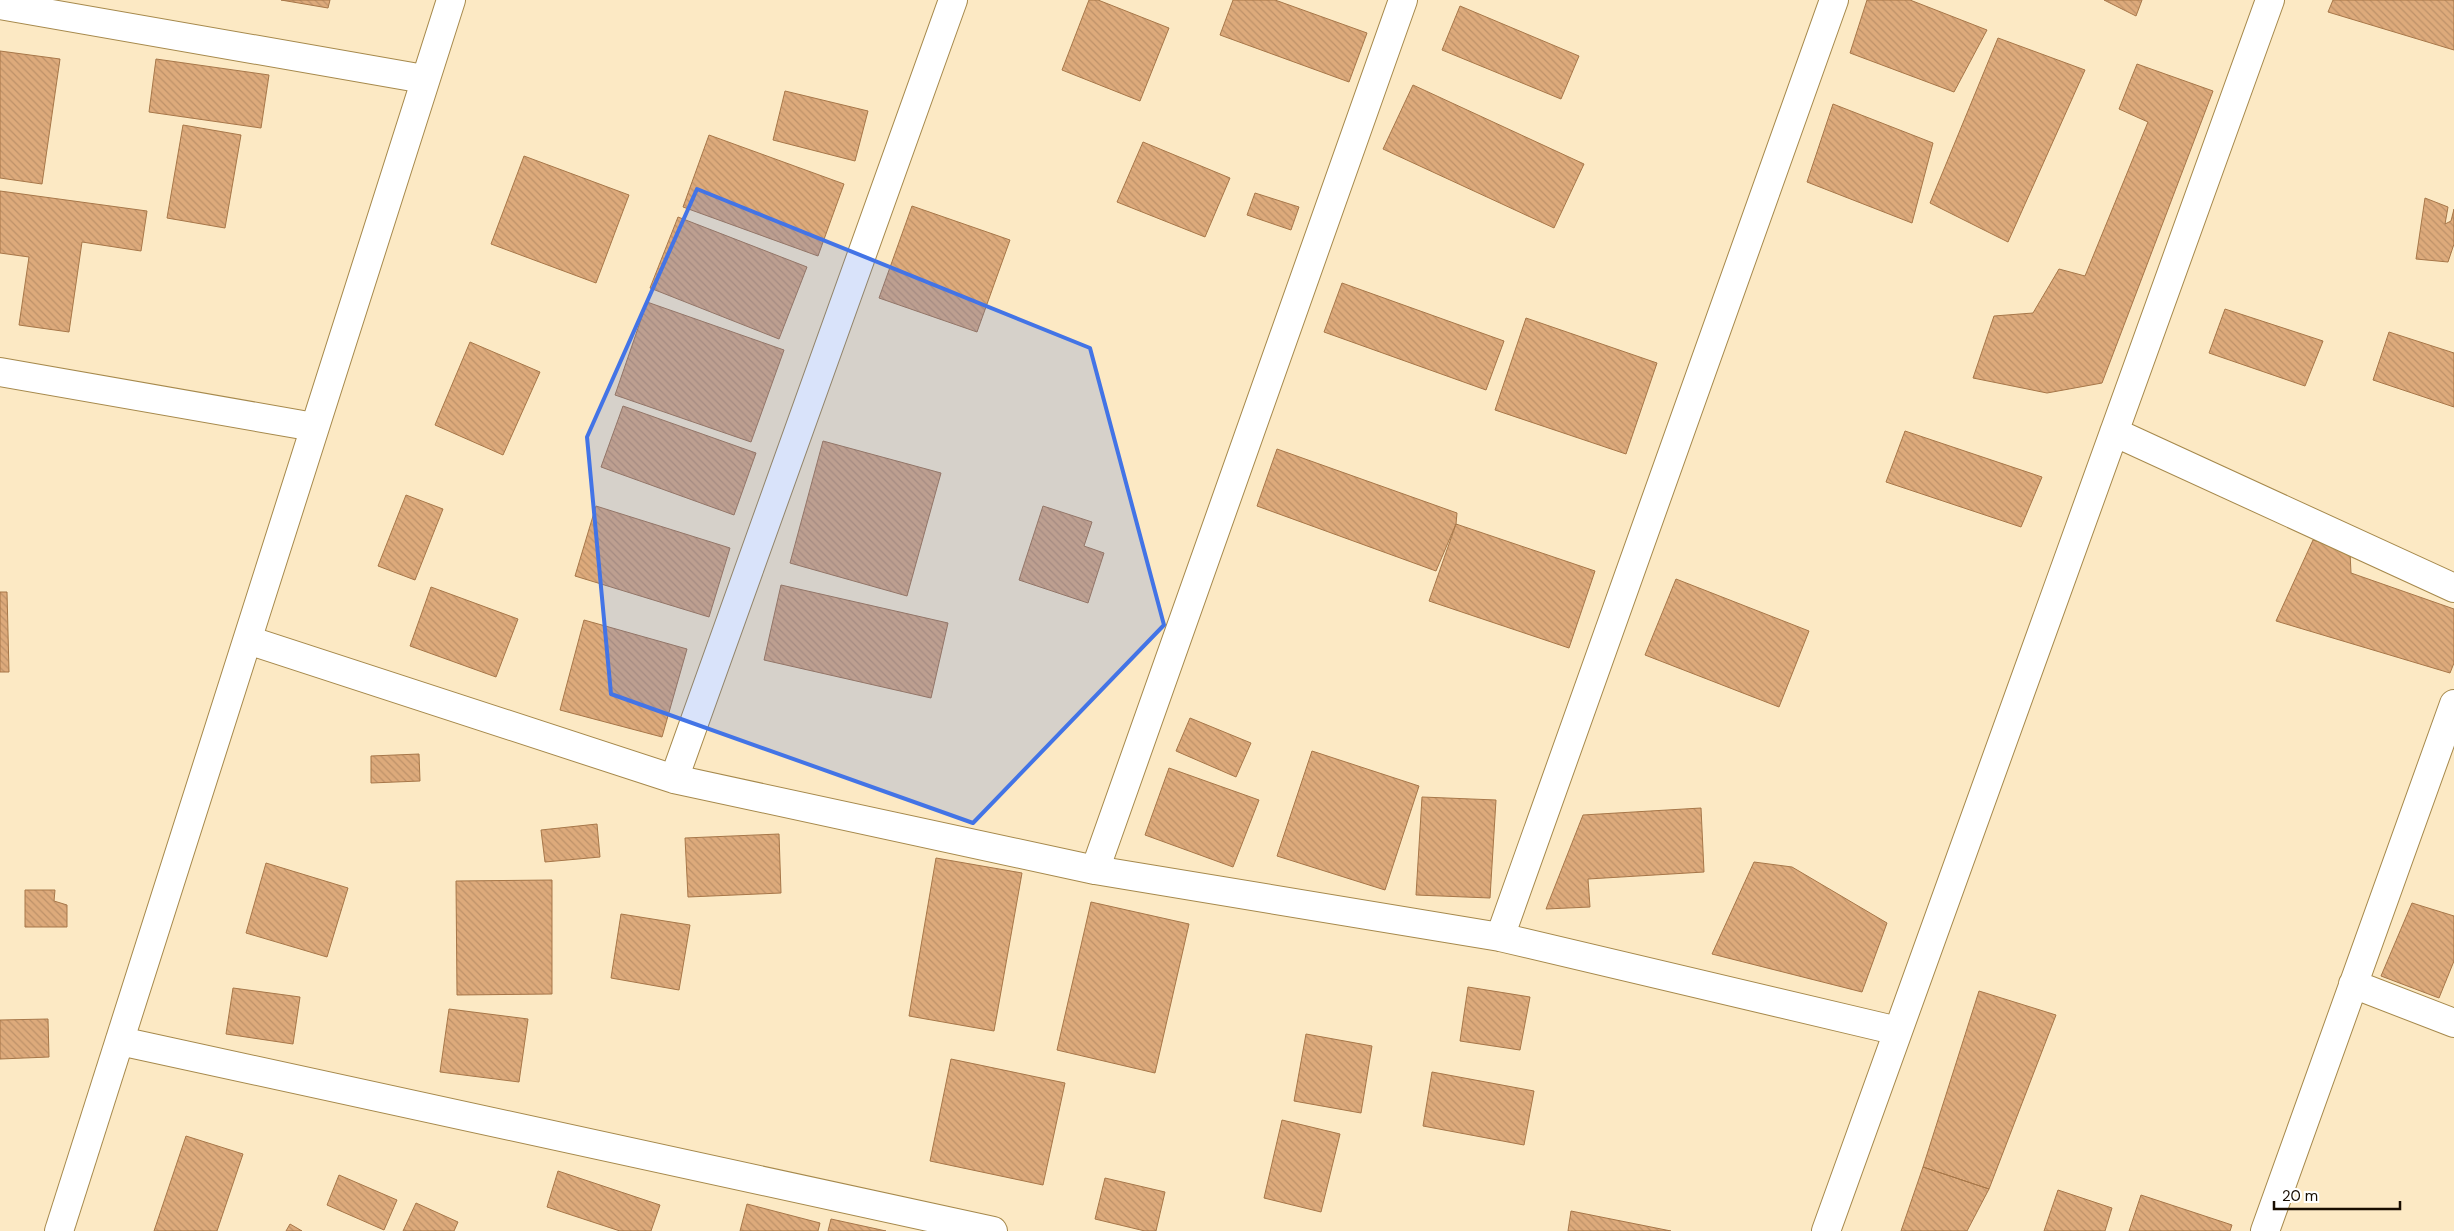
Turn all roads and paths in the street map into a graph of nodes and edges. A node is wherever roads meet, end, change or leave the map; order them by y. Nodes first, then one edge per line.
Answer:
1 (450, 0) edge
2 (954, 0) edge
3 (1403, 0) edge
4 (1834, 0) edge
5 (2270, 0) edge
6 (0, 5) edge
7 (424, 79) junction
8 (0, 372) edge
9 (314, 427) junction
10 (2114, 432) junction
11 (2454, 588) edge
12 (248, 640) junction
13 (2454, 704) edge
14 (674, 779) junction
15 (1095, 870) junction
16 (1500, 936) junction
17 (2353, 984) junction
18 (2454, 1023) edge
19 (1898, 1031) junction
20 (120, 1041) junction
21 (58, 1231) edge
22 (993, 1231) edge
23 (1826, 1231) edge
24 (2264, 1231) edge

1 - 7 street
2 - 14 street
3 - 15 street
4 - 16 street
5 - 10 street
6 - 7 street
7 - 9 street
8 - 9 street
9 - 12 street
10 - 11 street
10 - 19 street
12 - 14 street
12 - 20 street
13 - 17 street
14 - 15 street
15 - 16 street
16 - 19 street
17 - 18 street
17 - 24 street
19 - 23 street
20 - 21 street
20 - 22 street

